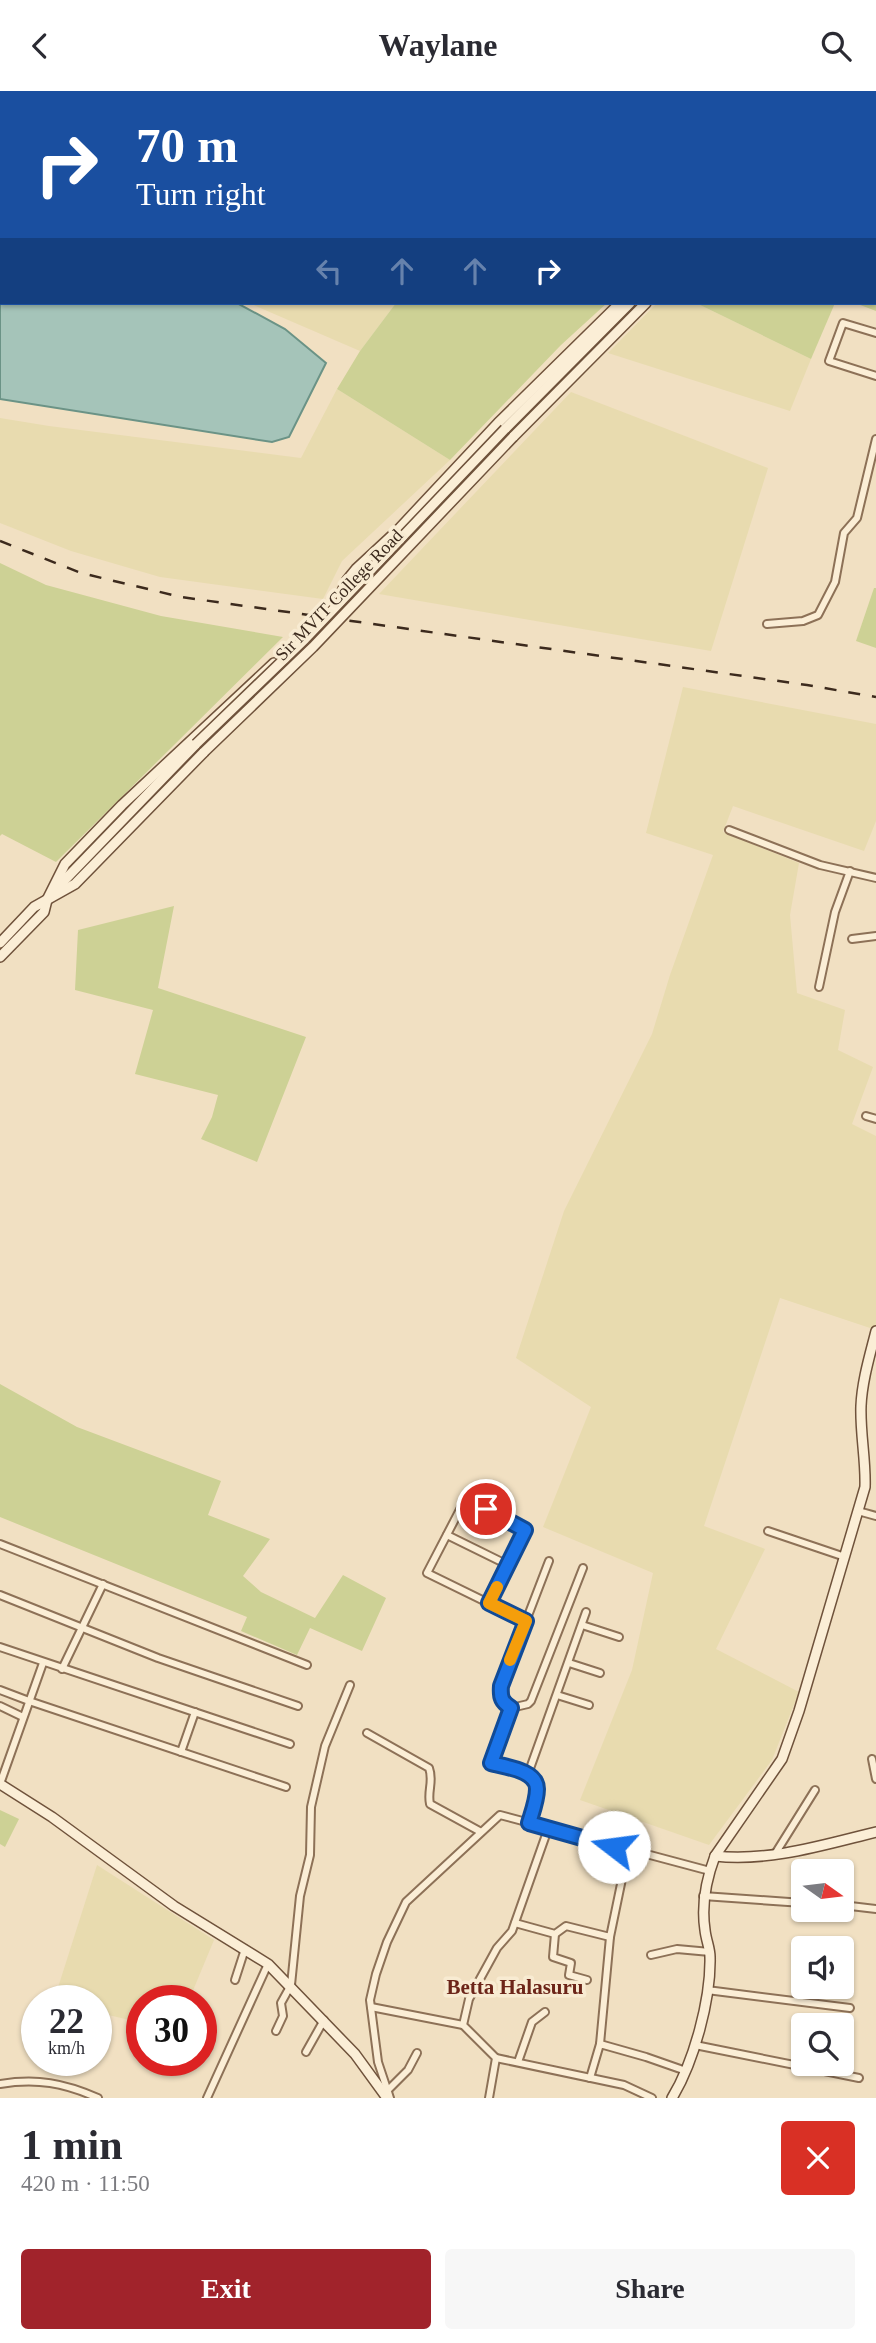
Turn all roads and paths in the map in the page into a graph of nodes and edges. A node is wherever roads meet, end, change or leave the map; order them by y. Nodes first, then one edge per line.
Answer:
1 (618, 305) edge
2 (628, 305) edge
3 (644, 305) edge
4 (876, 333) edge
5 (876, 376) edge
6 (876, 439) edge
7 (767, 624) dead end
8 (729, 830) dead end
9 (850, 871) junction
10 (876, 877) edge
11 (47, 900) junction
12 (876, 936) edge
13 (852, 939) dead end
14 (0, 943) edge
15 (0, 957) edge
16 (819, 987) dead end
17 (866, 1116) dead end
18 (876, 1119) edge
19 (876, 1331) edge
20 (858, 1511) junction
21 (876, 1516) edge
22 (768, 1531) dead end
23 (447, 1535) junction
24 (0, 1544) edge
25 (845, 1556) junction
26 (548, 1561) dead end
27 (508, 1565) junction
28 (583, 1568) dead end
29 (103, 1584) junction
30 (0, 1595) edge
31 (489, 1603) junction
32 (586, 1612) dead end
33 (526, 1621) junction
34 (582, 1625) junction
35 (82, 1628) junction
36 (620, 1637) dead end
37 (0, 1647) edge
38 (43, 1663) junction
39 (569, 1663) junction
40 (307, 1665) dead end
41 (62, 1669) junction
42 (600, 1672) dead end
43 (350, 1685) dead end
44 (0, 1690) edge
45 (557, 1695) junction
46 (29, 1701) junction
47 (589, 1705) dead end
48 (0, 1706) edge
49 (298, 1706) dead end
50 (511, 1708) junction
51 (195, 1712) junction
52 (23, 1717) junction
53 (367, 1733) dead end
54 (290, 1744) dead end
55 (181, 1752) junction
56 (872, 1759) dead end
57 (528, 1774) junction
58 (876, 1779) edge
59 (0, 1784) edge
60 (286, 1787) dead end
61 (815, 1790) dead end
62 (529, 1823) junction
63 (548, 1829) junction
64 (481, 1832) junction
65 (876, 1832) edge
66 (628, 1850) junction
67 (775, 1854) junction
68 (715, 1856) junction
69 (709, 1871) junction
70 (703, 1896) junction
71 (791, 1901) edge
72 (854, 1906) edge
73 (876, 1909) edge
74 (515, 1923) junction
75 (555, 1934) junction
76 (610, 1937) junction
77 (245, 1949) junction
78 (710, 1952) junction
79 (651, 1955) dead end
80 (268, 1963) junction
81 (234, 1980) dead end
82 (587, 1980) dead end
83 (290, 1985) junction
84 (708, 1990) junction
85 (371, 2007) junction
86 (850, 2008) dead end
87 (545, 2012) dead end
88 (324, 2020) junction
89 (463, 2025) junction
90 (276, 2031) dead end
91 (600, 2044) junction
92 (695, 2045) junction
93 (306, 2052) dead end
94 (417, 2053) dead end
95 (496, 2058) junction
96 (518, 2062) junction
97 (686, 2071) junction
98 (590, 2078) junction
99 (859, 2078) dead end
100 (0, 2084) edge
101 (388, 2096) edge
102 (98, 2098) edge
103 (206, 2098) edge
104 (489, 2098) edge
105 (652, 2098) edge
106 (672, 2098) edge

1 - 11 main road, Sir MVIT College Road
2 - 11 main road, Sir MVIT College Road, bridge
3 - 11 main road, Sir MVIT College Road, bridge
4 - 5 street
6 - 7 street
8 - 9 street
9 - 10 street
9 - 16 street
11 - 14 main road, Sir MVIT College Road
11 - 15 main road, Sir MVIT College Road
12 - 13 street
17 - 18 street
19 - 20 main road
20 - 21 street
20 - 25 main road
22 - 25 street
23 - 27 street
23 - 27 street
23 - 31 street
24 - 29 street
25 - 68 main road
26 - 33 street
27 - 31 street
28 - 50 street
29 - 35 street
29 - 40 street
30 - 35 street
31 - 33 street
32 - 34 street
33 - 50 street
34 - 36 street
34 - 39 street
35 - 41 street
35 - 49 street
37 - 38 street
38 - 41 street
38 - 46 street
39 - 42 street
39 - 45 street
41 - 51 street
43 - 83 street
44 - 46 street
45 - 47 street
45 - 57 street
46 - 52 street
46 - 55 street
48 - 52 street
50 - 57 street
51 - 54 street
51 - 55 street
52 - 59 street
53 - 64 street
55 - 60 street
56 - 58 street
57 - 62 street
59 - 77 main road
61 - 67 street
62 - 63 street
62 - 64 street
63 - 66 street
63 - 74 street
64 - 85 street
65 - 67 main road
66 - 69 street
66 - 76 street
67 - 68 main road
68 - 69 main road
69 - 70 main road
70 - 71 street
70 - 78 main road
72 - 73 street
74 - 75 street
74 - 89 street
75 - 76 street
75 - 82 street
76 - 91 street
77 - 80 main road
77 - 81 street
78 - 79 street
78 - 84 main road
80 - 83 main road
80 - 103 street
83 - 88 main road
83 - 90 street
84 - 86 street
84 - 92 main road
85 - 89 street
85 - 101 street
87 - 96 street
88 - 93 street
88 - 101 main road
89 - 95 street
91 - 97 street
91 - 98 street
92 - 97 main road
92 - 99 street
94 - 101 street
95 - 96 street
95 - 104 street
96 - 98 street
97 - 106 main road
98 - 105 street
100 - 102 street

